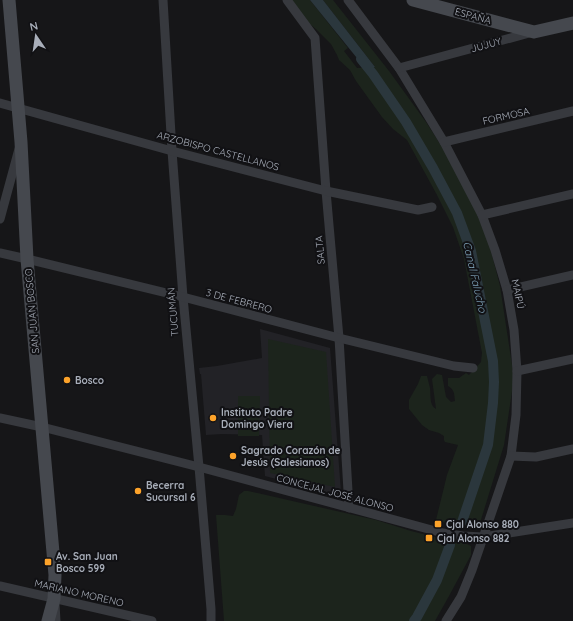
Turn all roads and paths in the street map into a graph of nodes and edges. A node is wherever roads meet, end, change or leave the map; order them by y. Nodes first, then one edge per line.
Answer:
1 (9, 0) edge
2 (163, 0) edge
3 (287, 0) edge
4 (348, 0) edge
5 (413, 0) edge
6 (442, 4) edge
7 (573, 23) edge
8 (534, 32) junction
9 (399, 68) junction
10 (0, 103) edge
11 (18, 108) junction
12 (573, 111) edge
13 (21, 142) junction
14 (444, 142) junction
15 (172, 151) junction
16 (326, 191) junction
17 (573, 194) edge
18 (432, 207) dead end
19 (482, 215) junction
20 (0, 219) edge
21 (0, 253) edge
22 (27, 259) junction
23 (573, 275) edge
24 (507, 290) junction
25 (183, 297) junction
26 (338, 338) junction
27 (573, 359) edge
28 (473, 368) dead end
29 (518, 371) junction
30 (0, 418) edge
31 (42, 427) junction
32 (573, 449) edge
33 (511, 456) junction
34 (199, 467) junction
35 (348, 508) junction
36 (573, 522) edge
37 (483, 537) junction
38 (0, 586) edge
39 (54, 599) junction
40 (48, 621) edge
41 (56, 621) edge
42 (152, 621) edge
43 (211, 621) edge
44 (446, 621) edge

1 - 11 street, SAN JUAN BOSCO
2 - 15 street, TUCUMÁN
3 - 16 street, SALTA
4 - 9 street, MAIPÚ
5 - 6 street, ESPAÑA
6 - 8 street, ESPAÑA
7 - 8 street, JUJUY
8 - 9 street, JUJUY
9 - 14 street, MAIPÚ
10 - 11 street, ARZOBISPO CASTELLANOS
11 - 13 street, SAN JUAN BOSCO
11 - 15 street, ARZOBISPO CASTELLANOS
12 - 14 street, FORMOSA
13 - 20 street
13 - 22 street, SAN JUAN BOSCO
14 - 19 street, MAIPÚ
15 - 16 street, ARZOBISPO CASTELLANOS
15 - 25 street, TUCUMÁN
16 - 18 street, ARZOBISPO CASTELLANOS
16 - 26 street, SALTA
17 - 19 street
19 - 24 street, MAIPÚ
21 - 22 street, 3 DE FEBRERO
22 - 25 street, 3 DE FEBRERO
22 - 31 street, SAN JUAN BOSCO
23 - 24 street
24 - 29 street, MAIPÚ
25 - 26 street, 3 DE FEBRERO
25 - 34 street, TUCUMÁN
26 - 28 street, 3 DE FEBRERO
26 - 35 street, SALTA
27 - 29 street
29 - 33 street, MAIPÚ
30 - 31 street, CONCEJAL JOSÉ ALONSO
31 - 34 street, CONCEJAL JOSÉ ALONSO
31 - 39 street, SAN JUAN BOSCO
32 - 33 street
33 - 37 street, MAIPÚ
34 - 35 street, CONCEJAL JOSÉ ALONSO
34 - 43 street, TUCUMÁN
35 - 37 street, CONCEJAL JOSÉ ALONSO
36 - 37 street, CONCEJAL JOSÉ ALONSO
37 - 44 street, MAIPÚ
38 - 39 street, MARIANO MORENO
39 - 40 street
39 - 41 street, SAN JUAN BOSCO
39 - 42 street, MARIANO MORENO

